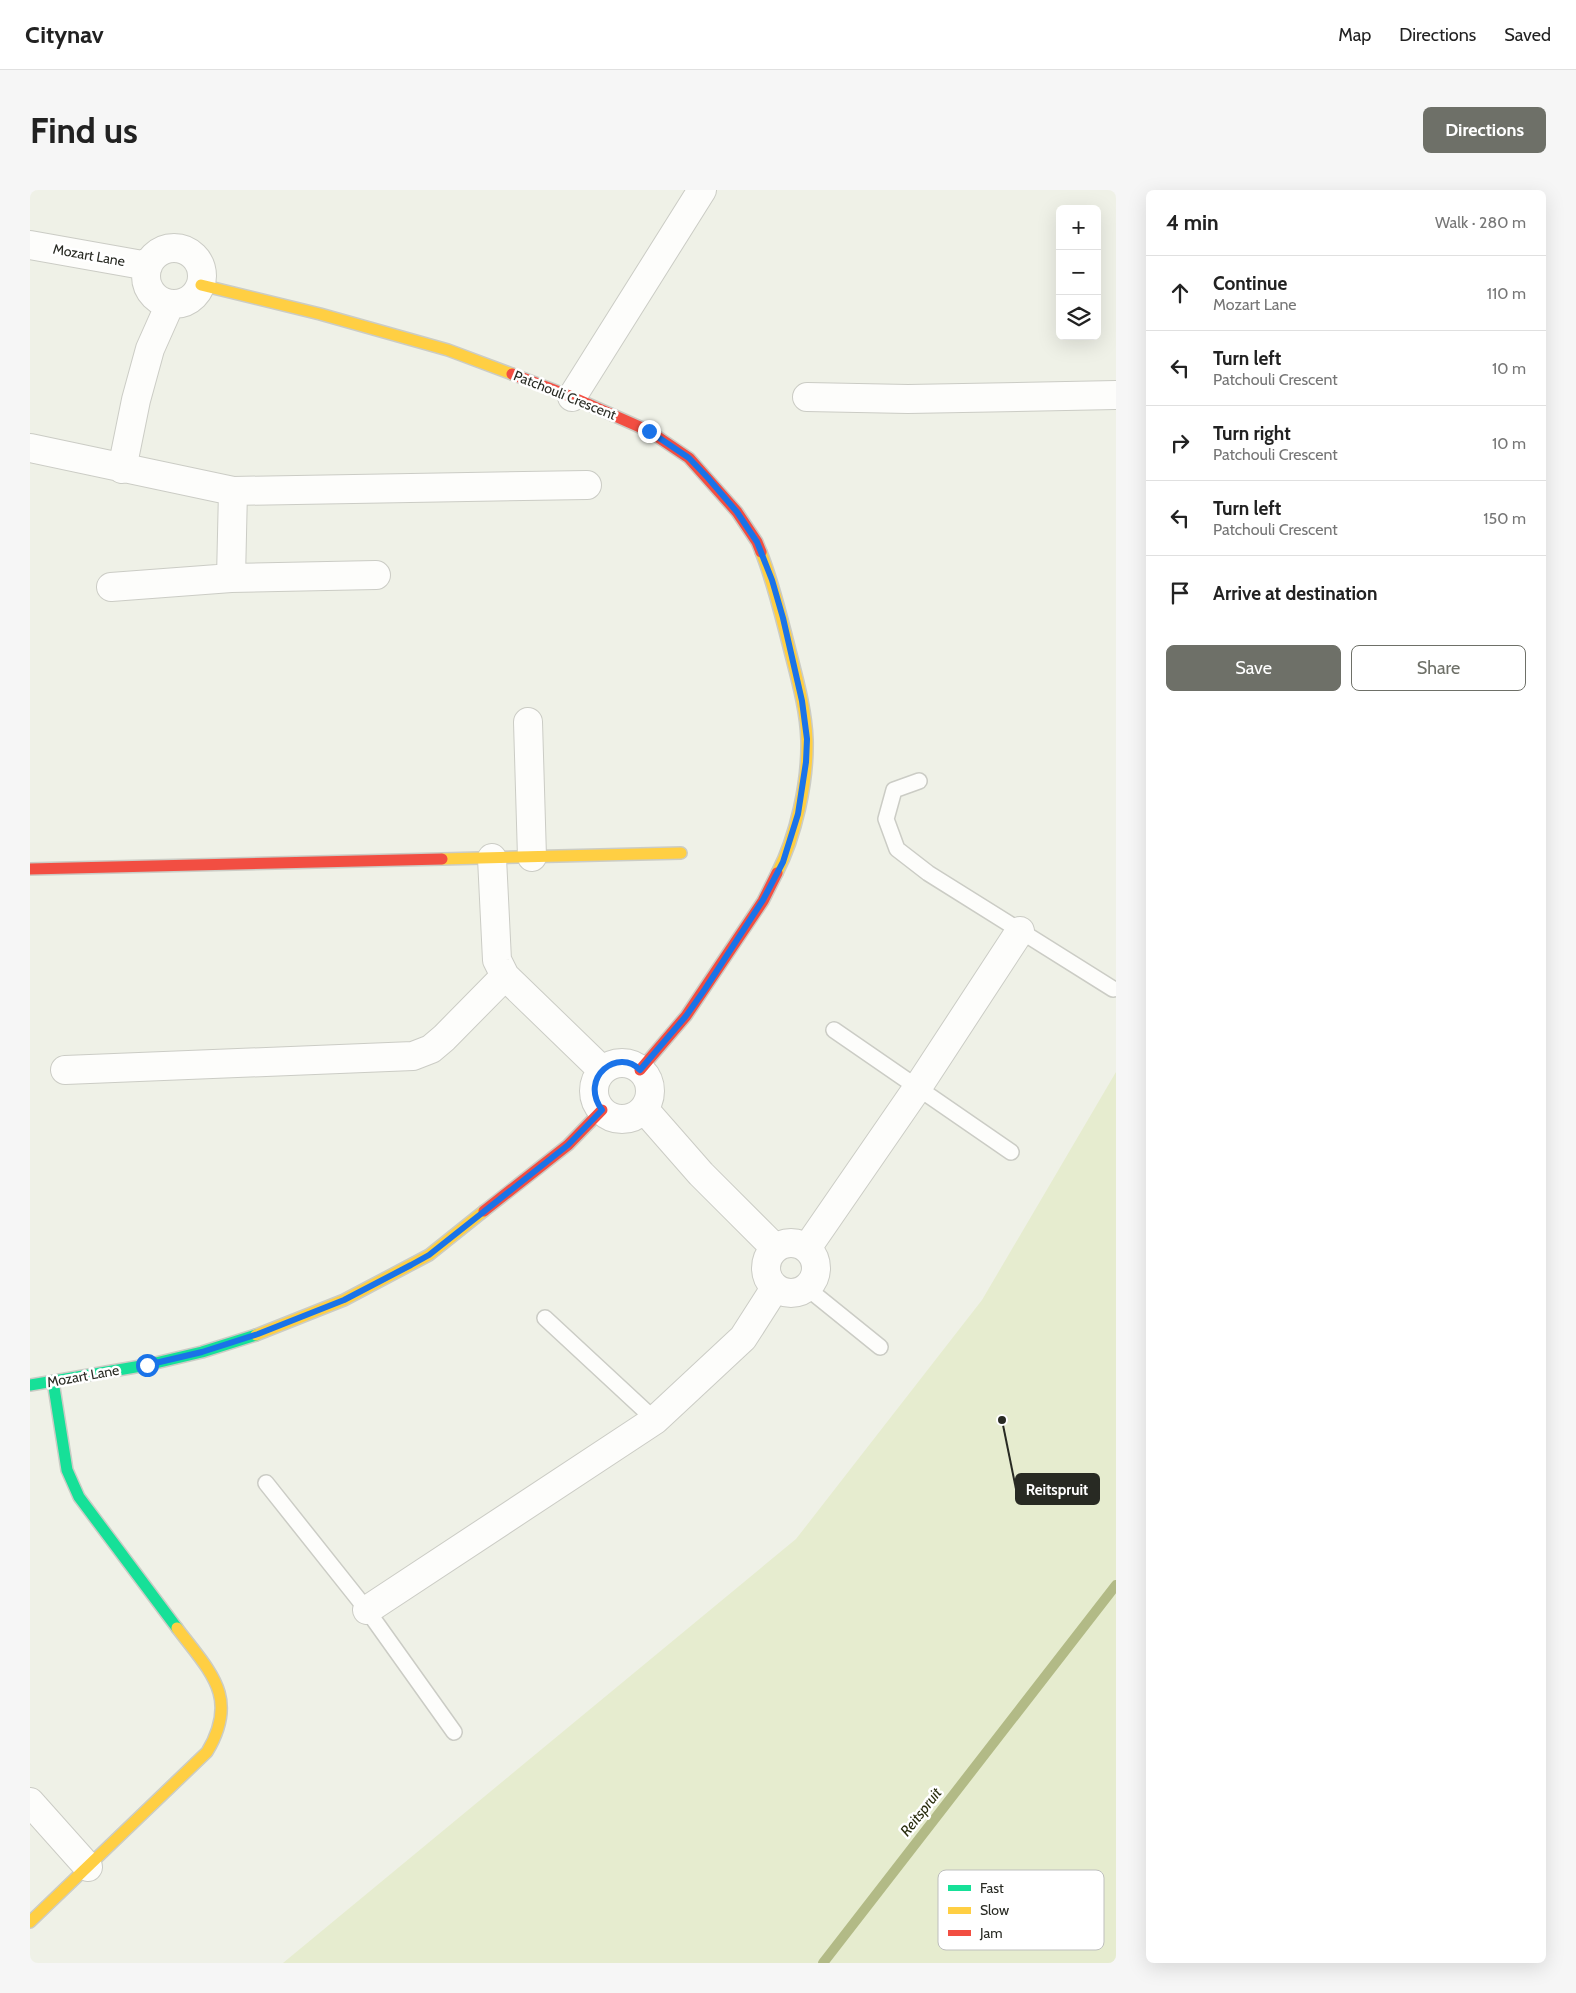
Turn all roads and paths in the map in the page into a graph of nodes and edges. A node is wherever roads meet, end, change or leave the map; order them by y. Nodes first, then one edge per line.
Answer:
1 (702, 190) edge
2 (30, 244) edge
3 (148, 266) junction
4 (201, 285) junction
5 (170, 304) junction
6 (1116, 395) edge
7 (572, 397) junction
8 (807, 397) dead end
9 (30, 448) edge
10 (122, 469) junction
11 (587, 485) dead end
12 (233, 491) junction
13 (376, 575) dead end
14 (231, 578) junction
15 (111, 587) dead end
16 (528, 722) dead end
17 (919, 781) dead end
18 (681, 853) dead end
19 (532, 857) junction
20 (492, 858) junction
21 (30, 869) edge
22 (1020, 931) junction
23 (505, 976) junction
24 (1113, 989) dead end
25 (834, 1030) dead end
26 (65, 1070) dead end
27 (602, 1070) junction
28 (640, 1070) junction
29 (918, 1087) junction
30 (644, 1109) junction
31 (602, 1110) junction
32 (1011, 1152) dead end
33 (775, 1248) junction
34 (807, 1248) junction
35 (775, 1288) junction
36 (806, 1288) junction
37 (545, 1318) dead end
38 (880, 1347) dead end
39 (54, 1381) junction
40 (30, 1385) edge
41 (655, 1420) junction
42 (266, 1483) dead end
43 (367, 1610) junction
44 (454, 1732) dead end
45 (30, 1802) edge
46 (88, 1866) junction
47 (30, 1922) edge

1 - 7 street
2 - 3 street, Mozart Lane
3 - 4 street
3 - 5 street
4 - 5 street
4 - 7 street, Patchouli Crescent
5 - 10 street
6 - 8 street
7 - 28 street, Patchouli Crescent
9 - 10 street
10 - 12 street
11 - 12 street
12 - 14 street
13 - 14 street
14 - 15 street
16 - 19 street
17 - 22 lane
18 - 19 street
19 - 20 street
20 - 21 street
20 - 23 street
22 - 24 lane
22 - 29 street
23 - 26 street
23 - 27 street
25 - 29 lane
27 - 28 street
27 - 31 street
28 - 30 street
29 - 32 lane
29 - 34 street
30 - 31 street
30 - 33 street
31 - 39 street, Mozart Lane
33 - 34 street
33 - 35 street
34 - 36 street
35 - 36 street
35 - 41 street
36 - 38 lane
37 - 41 lane
39 - 40 street, Mozart Lane
39 - 46 street
41 - 43 street
42 - 43 lane
43 - 44 lane
45 - 46 street
46 - 47 street

